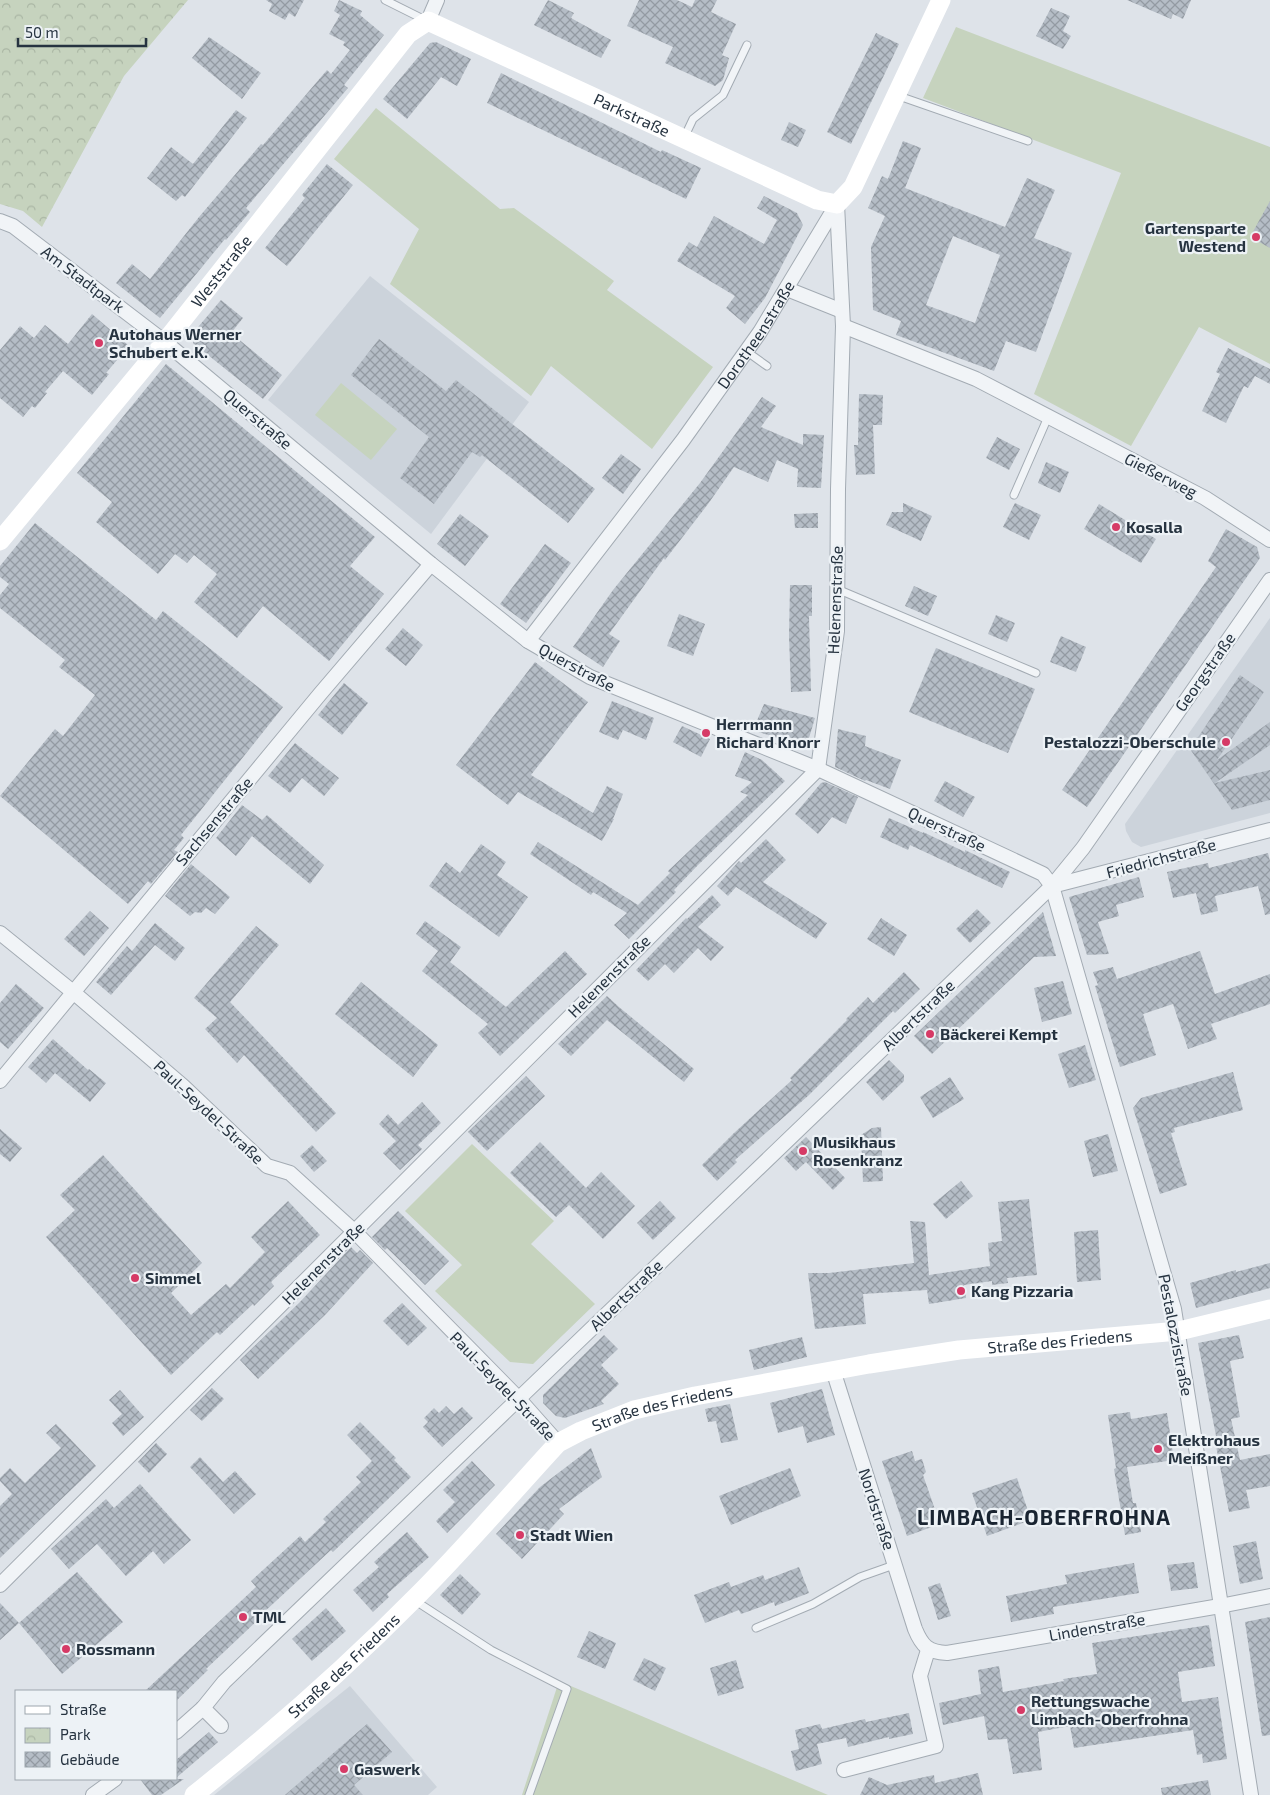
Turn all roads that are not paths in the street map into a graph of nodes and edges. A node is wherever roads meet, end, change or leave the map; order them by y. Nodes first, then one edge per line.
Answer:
1 (385, 0) edge
2 (437, 0) edge
3 (941, 0) edge
4 (428, 21) junction
5 (747, 45) dead end
6 (896, 95) junction
7 (683, 139) junction
8 (1028, 142) dead end
9 (837, 204) junction
10 (0, 221) edge
11 (787, 289) junction
12 (842, 311) junction
13 (843, 326) junction
14 (165, 342) junction
15 (746, 351) junction
16 (767, 366) dead end
17 (1048, 417) junction
18 (1014, 495) dead end
19 (1270, 540) edge
20 (0, 541) edge
21 (431, 564) junction
22 (1270, 580) edge
23 (837, 589) junction
24 (528, 641) junction
25 (1036, 673) dead end
26 (818, 769) junction
27 (1270, 830) edge
28 (1052, 886) junction
29 (0, 933) edge
30 (73, 992) junction
31 (0, 1081) edge
32 (355, 1232) junction
33 (1270, 1309) edge
34 (1179, 1331) junction
35 (833, 1370) junction
36 (518, 1398) junction
37 (558, 1443) junction
38 (894, 1565) junction
39 (0, 1585) edge
40 (1270, 1596) edge
41 (414, 1599) junction
42 (1220, 1606) junction
43 (756, 1628) dead end
44 (926, 1648) junction
45 (203, 1708) junction
46 (221, 1726) dead end
47 (178, 1730) edge
48 (844, 1770) dead end
49 (114, 1780) edge
50 (203, 1791) edge
51 (94, 1794) edge
52 (529, 1795) edge
53 (1251, 1795) edge

1 - 4 lane
2 - 4 street
3 - 6 main road, Dorotheenstraße
4 - 7 main road, Parkstraße
4 - 14 main road, Weststraße
5 - 7 lane
6 - 8 lane
6 - 9 main road, Dorotheenstraße
7 - 9 main road, Parkstraße
9 - 11 street, Dorotheenstraße
9 - 12 street, Helenenstraße
10 - 14 street, Am Stadtpark
11 - 12 street
11 - 15 street, Dorotheenstraße
12 - 13 street, Helenenstraße
13 - 17 street, Gießerweg
13 - 23 street, Helenenstraße
14 - 20 main road, Weststraße
14 - 21 street, Querstraße
15 - 16 lane
15 - 24 street, Dorotheenstraße
17 - 18 lane
17 - 19 street, Gießerweg
21 - 24 street, Querstraße
21 - 30 street, Sachsenstraße
22 - 28 street, Georgstraße
23 - 25 lane
23 - 26 street, Helenenstraße
24 - 26 street, Querstraße
26 - 28 street, Querstraße
26 - 32 street, Helenenstraße
27 - 28 street, Friedrichstraße
28 - 34 street, Pestalozzistraße
28 - 36 street, Albertstraße
29 - 30 street, Paul-Seydel-Straße
30 - 31 street, Sachsenstraße
30 - 32 street, Paul-Seydel-Straße
32 - 36 street, Paul-Seydel-Straße
32 - 39 street, Helenenstraße
33 - 34 main road, Straße des Friedens
34 - 35 main road, Straße des Friedens
34 - 42 street, Pestalozzistraße
35 - 37 main road, Straße des Friedens
35 - 38 street, Nordstraße
36 - 37 street, Paul-Seydel-Straße
36 - 45 street, Albertstraße
37 - 41 main road, Straße des Friedens
38 - 43 lane
38 - 44 street, Nordstraße
40 - 42 street, Lindenstraße
41 - 50 main road, Straße des Friedens
41 - 52 lane
42 - 44 street, Lindenstraße
42 - 53 street, Pestalozzistraße
44 - 48 street
45 - 46 street
45 - 47 street, Albertstraße
49 - 51 street

